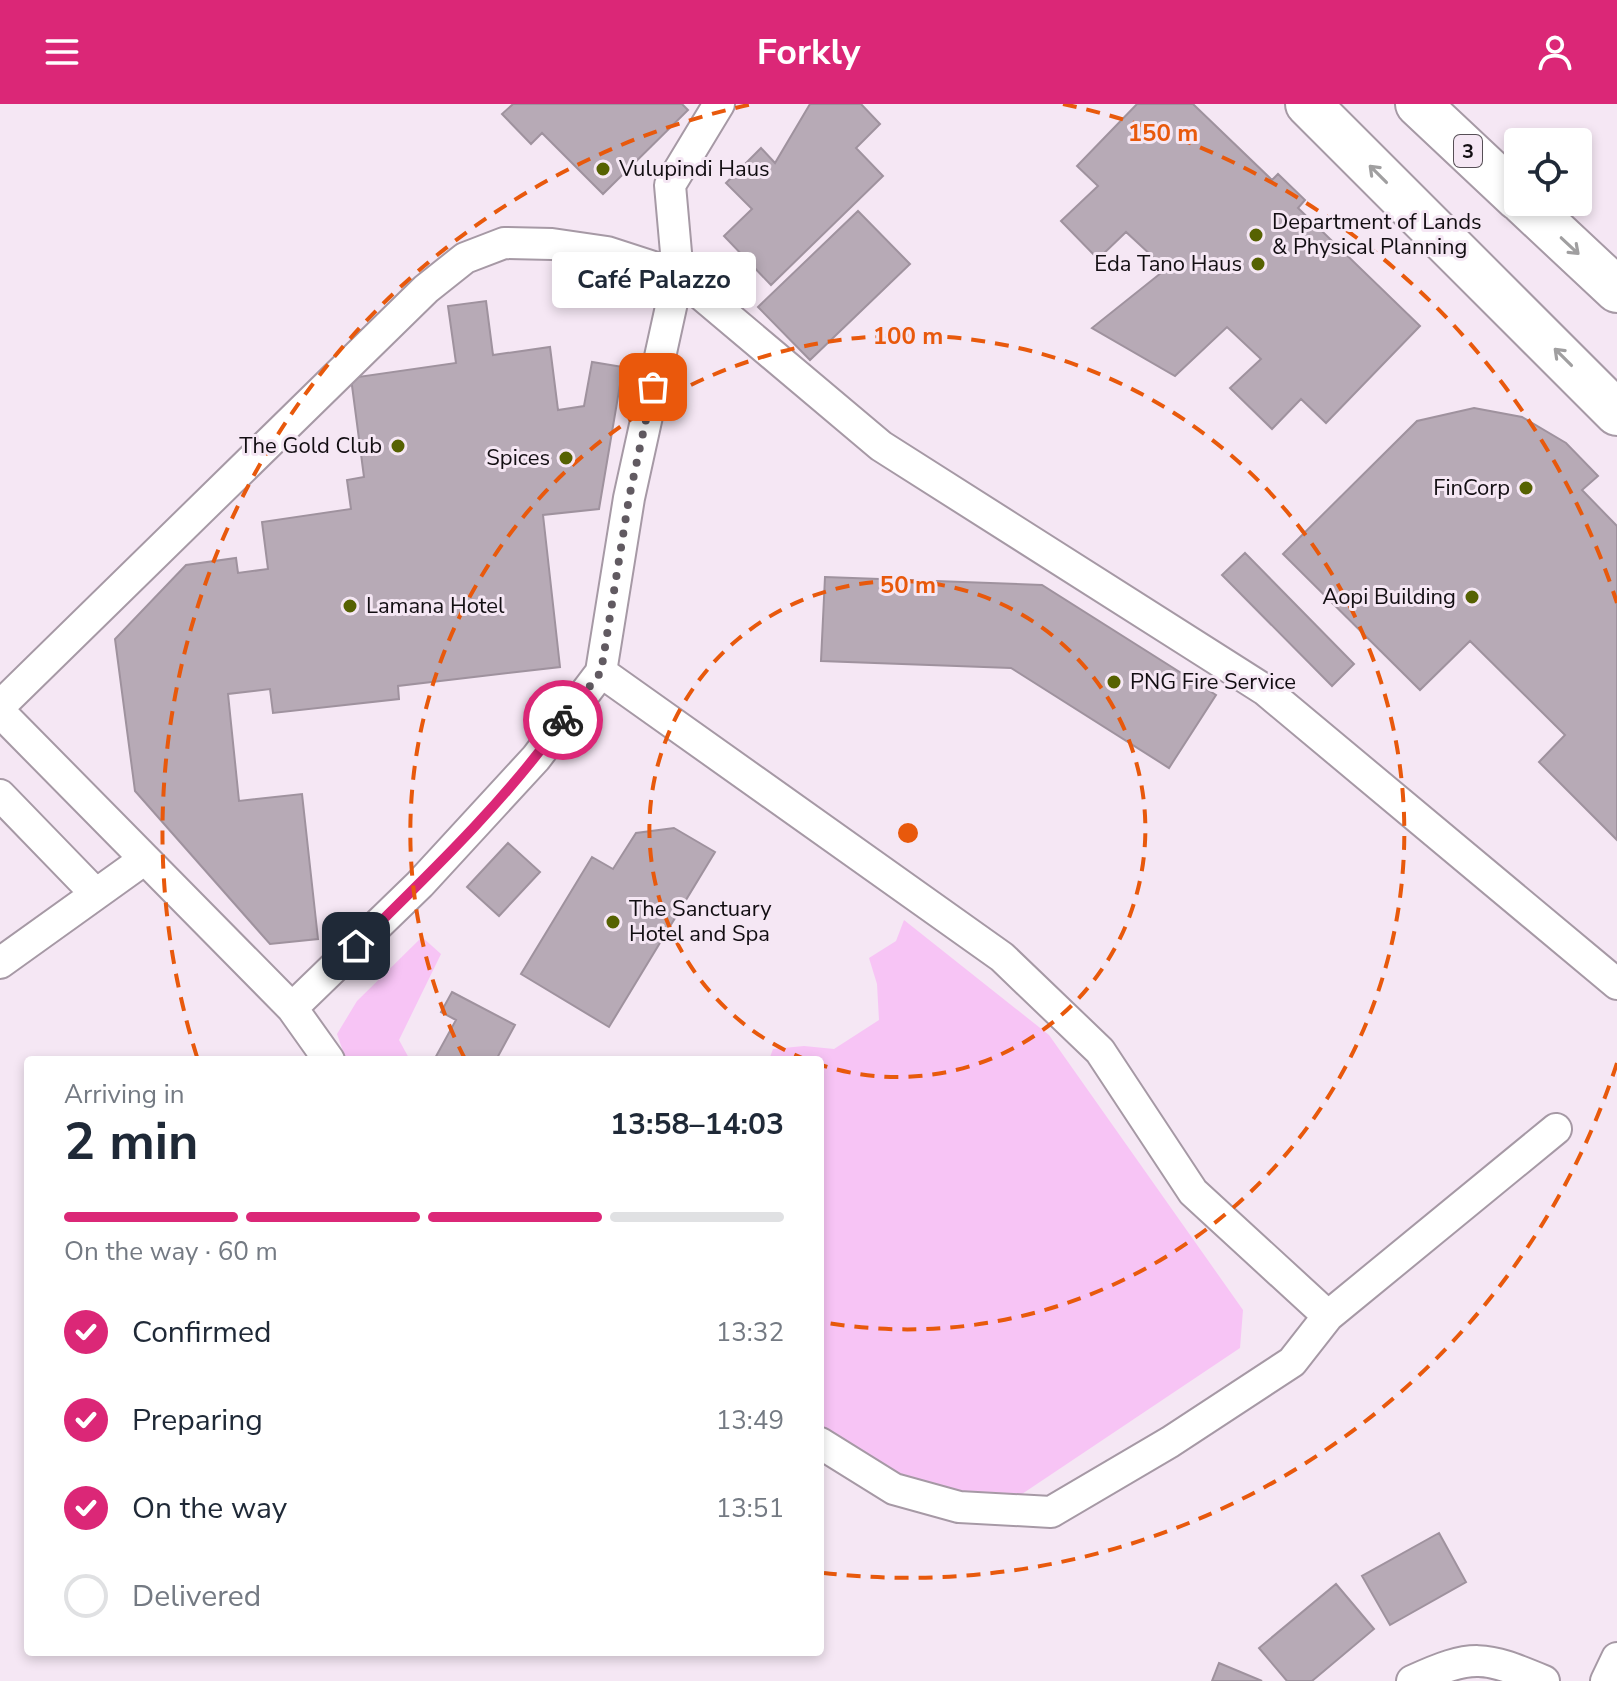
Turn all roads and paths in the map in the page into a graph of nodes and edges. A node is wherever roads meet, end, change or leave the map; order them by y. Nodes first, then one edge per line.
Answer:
1 (719, 104) edge
2 (1308, 104) edge
3 (1418, 104) edge
4 (1504, 185) edge
5 (1538, 216) edge
6 (678, 275) junction
7 (1617, 290) edge
8 (1617, 413) edge
9 (601, 672) junction
10 (0, 709) edge
11 (0, 795) edge
12 (145, 859) junction
13 (95, 893) junction
14 (0, 963) edge
15 (1617, 984) edge
16 (292, 1008) junction
17 (326, 1056) edge
18 (1556, 1129) dead end
19 (1328, 1316) junction
20 (824, 1445) edge
21 (1617, 1658) edge
22 (1412, 1681) edge
23 (1544, 1681) edge
24 (1606, 1681) edge

1 - 6 street
8 -> 2 highway
3 - 4 highway, 3
5 -> 7 highway
6 - 9 street
6 - 10 street
6 - 15 street
9 - 16 street
9 - 19 street
10 - 12 street
11 - 13 street
12 - 13 street
12 - 16 street
13 - 14 street
16 - 17 street
18 - 19 street
19 - 20 street
21 - 24 street
22 - 23 street

